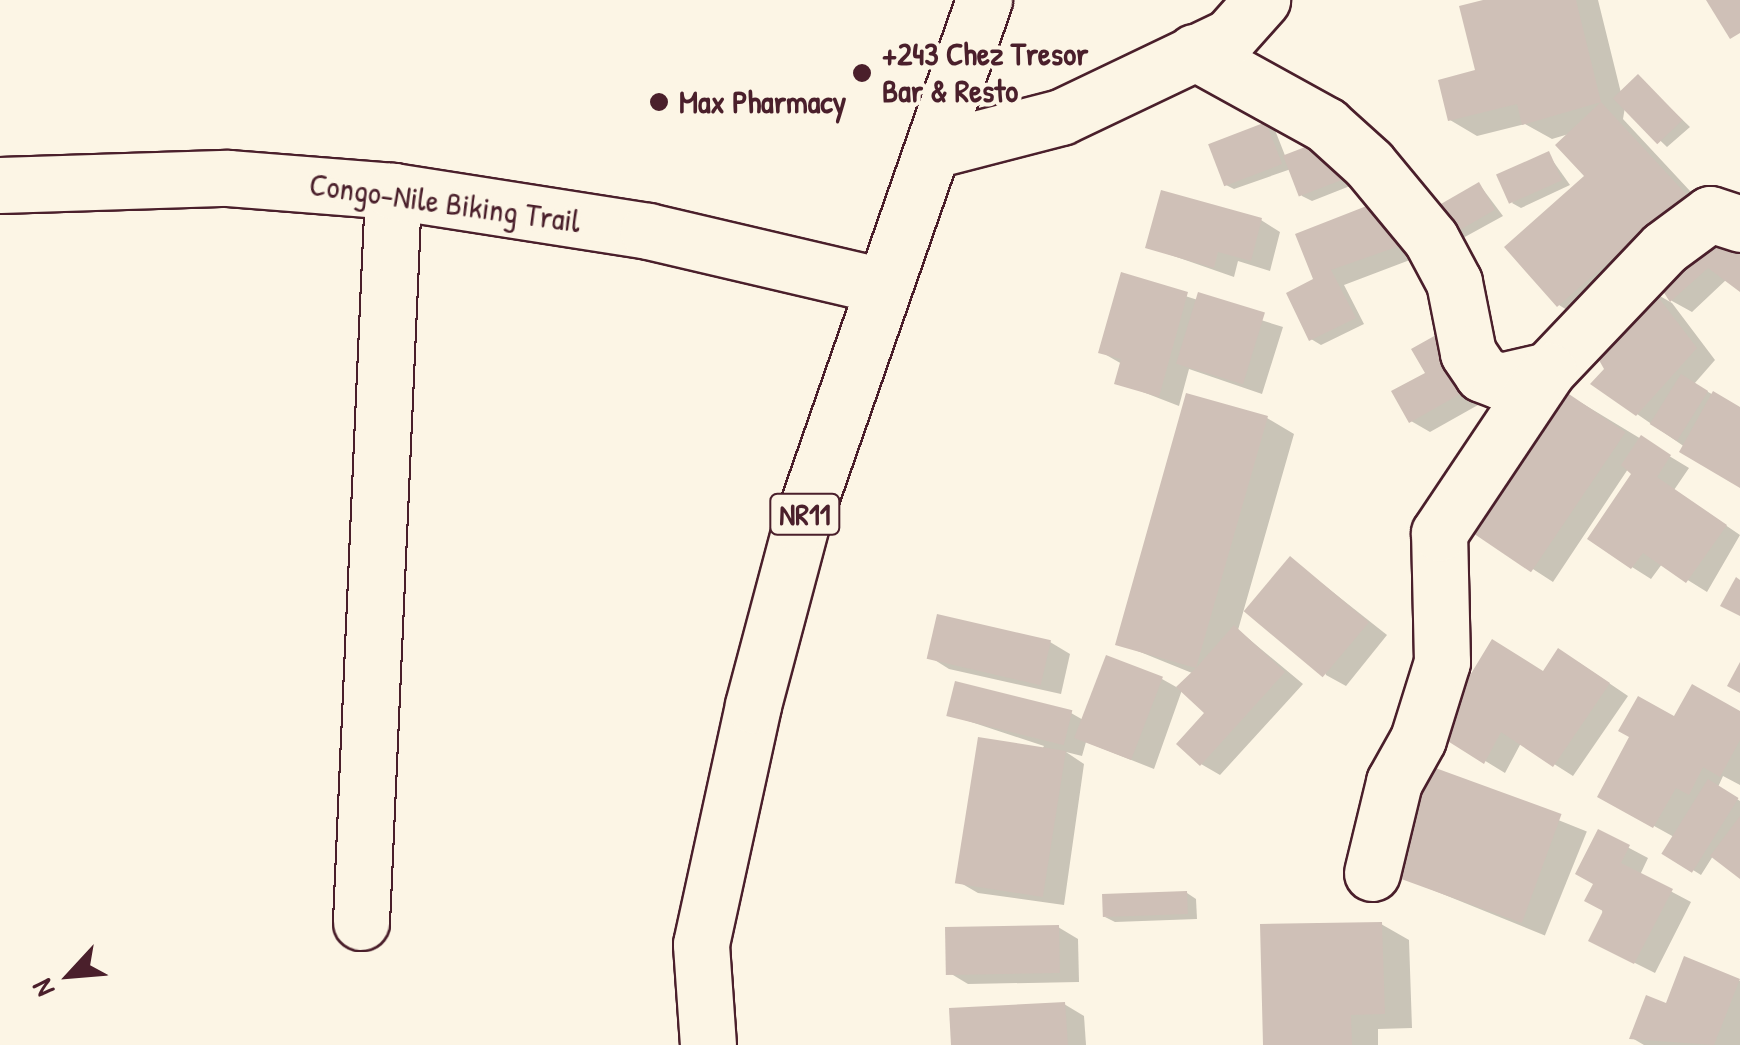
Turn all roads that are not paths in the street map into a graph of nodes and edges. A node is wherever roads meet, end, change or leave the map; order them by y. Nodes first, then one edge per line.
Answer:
1 (984, 0) edge
2 (1262, 0) edge
3 (1194, 52) junction
4 (937, 149) junction
5 (0, 184) edge
6 (393, 191) junction
7 (1740, 224) edge
8 (883, 286) junction
9 (1548, 370) junction
10 (1372, 873) dead end
11 (360, 922) dead end
12 (708, 1045) edge

1 - 4 main road, NR11
2 - 3 main road
3 - 4 main road
3 - 9 main road
4 - 8 main road, NR11
5 - 6 main road, Congo-Nile Biking Trail
6 - 8 main road, Congo-Nile Biking Trail
6 - 11 main road
7 - 9 main road
8 - 12 main road, NR11
9 - 10 main road

